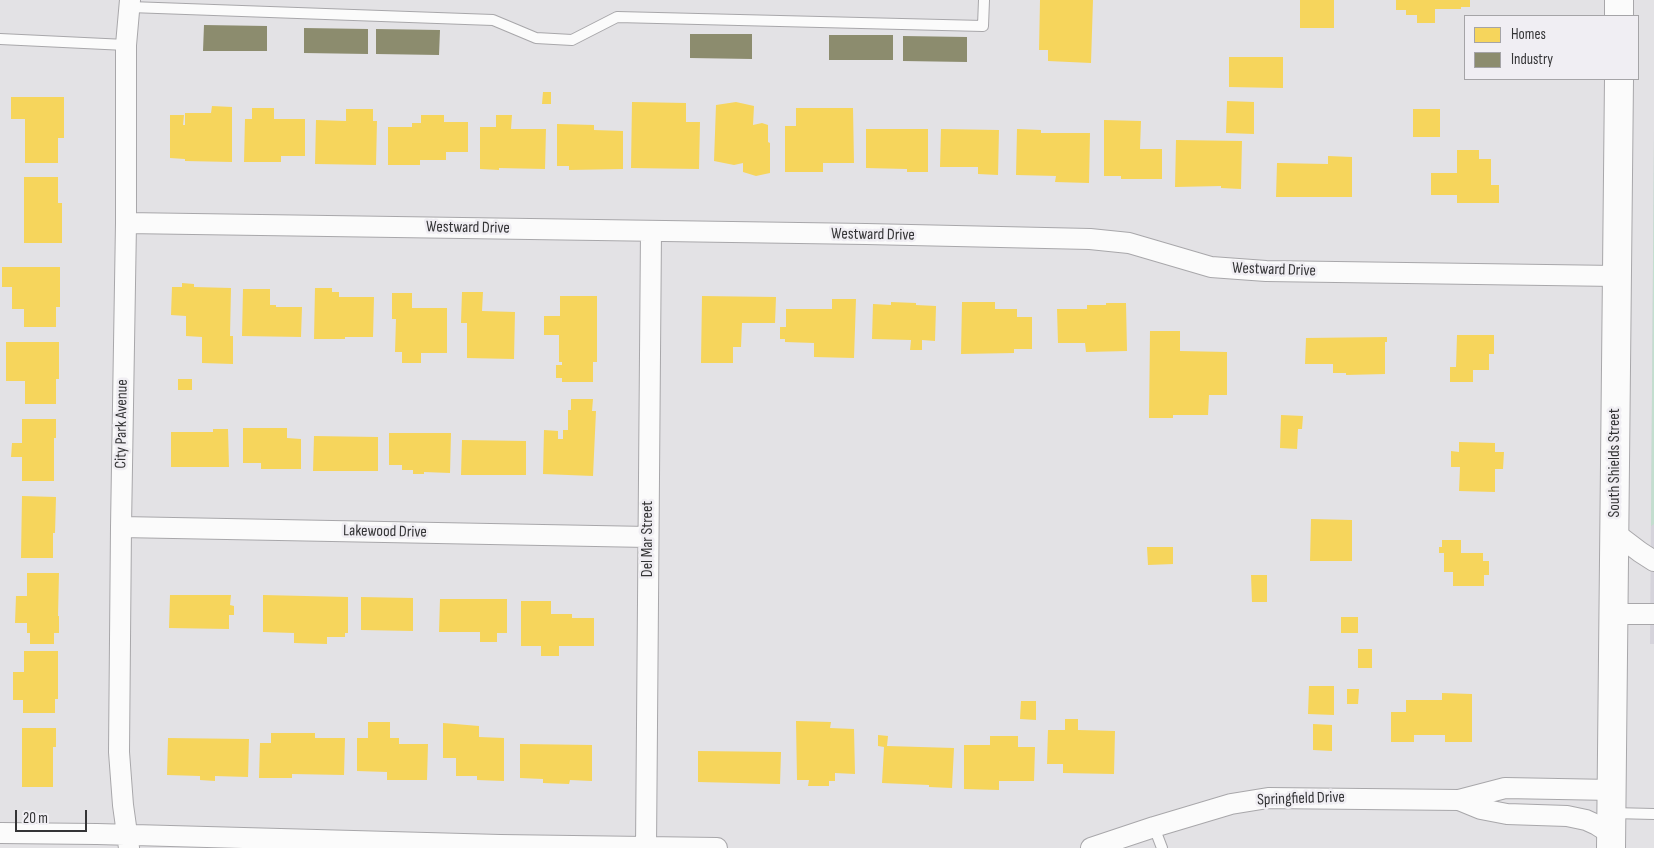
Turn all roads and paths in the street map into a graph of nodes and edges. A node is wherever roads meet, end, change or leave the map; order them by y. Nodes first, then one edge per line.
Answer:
1 (984, 0) edge
2 (1619, 0) edge
3 (130, 4) edge
4 (1619, 15) edge
5 (0, 38) edge
6 (126, 45) junction
7 (1618, 80) edge
8 (126, 223) junction
9 (651, 231) junction
10 (1616, 276) junction
11 (121, 528) junction
12 (1615, 533) junction
13 (648, 537) junction
14 (1654, 561) edge
15 (1613, 614) junction
16 (1654, 614) edge
17 (1459, 800) junction
18 (1654, 814) edge
19 (1611, 821) edge
20 (1154, 827) junction
21 (0, 833) edge
22 (129, 842) edge
23 (646, 847) edge
24 (718, 848) edge
25 (1091, 848) edge
26 (1162, 848) edge

1 - 3 lane
2 - 4 main road
3 - 6 street, City Park Avenue
5 - 6 lane
6 - 8 street, City Park Avenue
7 - 10 main road, South Shields Street
8 - 9 street, Westward Drive
8 - 11 street, City Park Avenue
9 - 10 street, Westward Drive
9 - 13 street, Del Mar Street
10 - 12 main road, South Shields Street
11 - 13 street, Lakewood Drive
11 - 22 street, City Park Avenue
12 - 14 street
12 - 15 main road, South Shields Street
13 - 23 street, Del Mar Street
15 - 16 street
15 - 19 main road, South Shields Street
17 - 19 street, Springfield Drive
17 - 19 street, Springfield Drive
17 - 20 street, Springfield Drive
18 - 19 lane
20 - 25 street, Springfield Drive
20 - 26 lane
21 - 22 street
22 - 23 street
23 - 24 street

